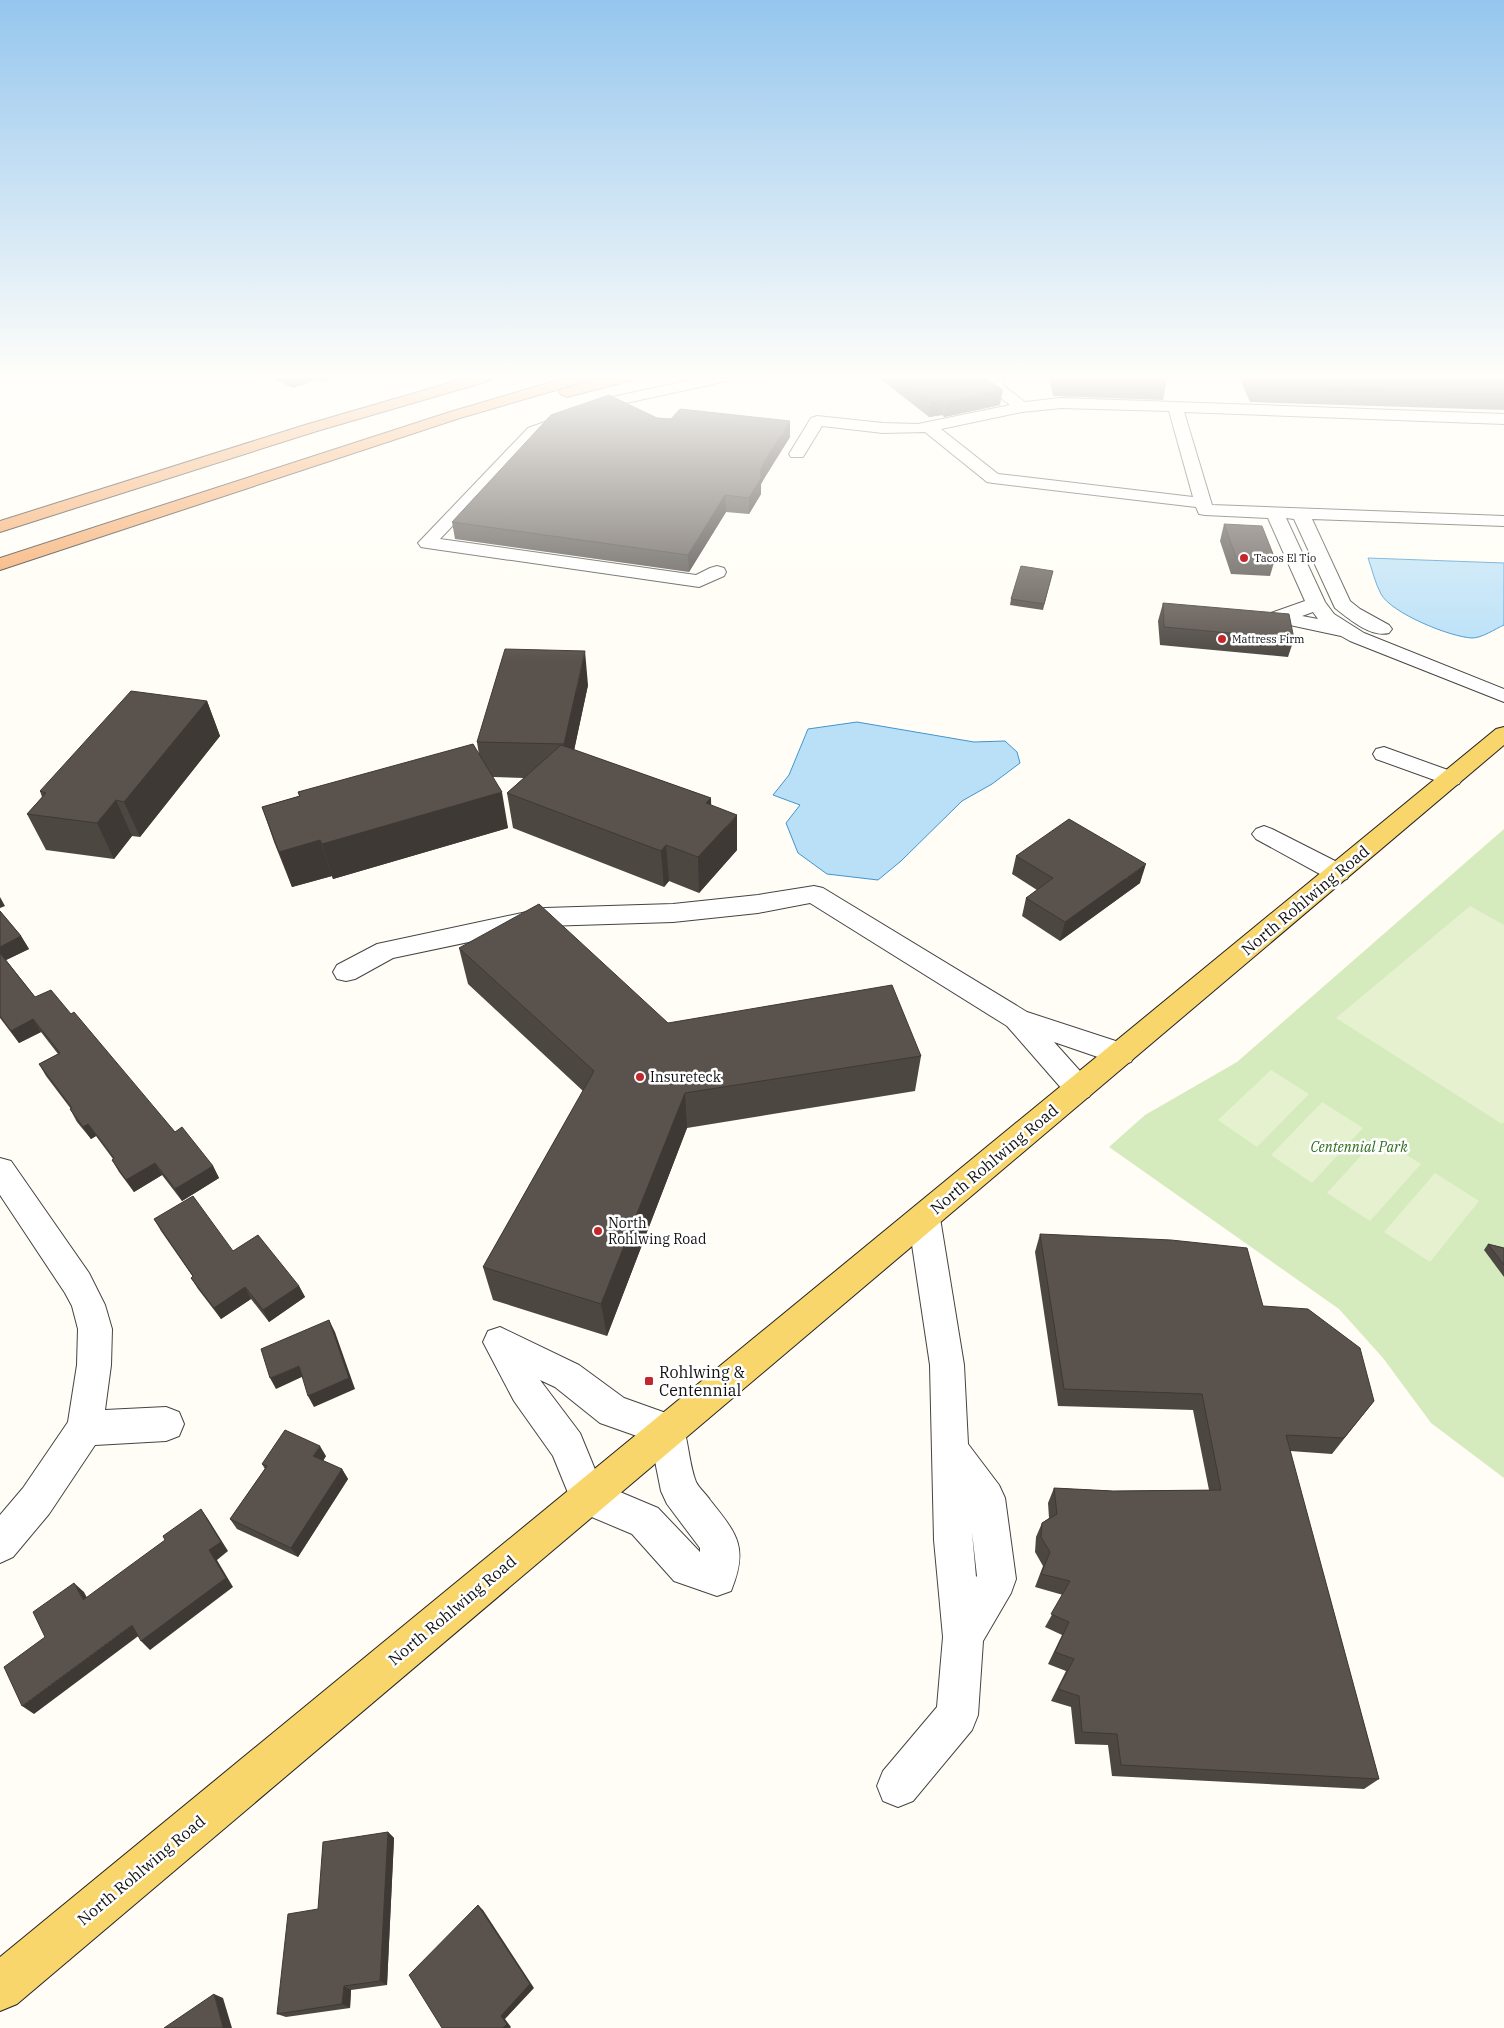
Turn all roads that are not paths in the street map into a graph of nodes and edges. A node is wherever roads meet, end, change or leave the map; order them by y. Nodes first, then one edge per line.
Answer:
1 (174, 472) edge
2 (284, 472) edge
3 (304, 472) edge
4 (496, 472) edge
5 (985, 472) edge
6 (1194, 472) edge
7 (1203, 504) junction
8 (1275, 514) junction
9 (1301, 515) junction
10 (1504, 522) edge
11 (0, 527) edge
12 (113, 528) junction
13 (0, 564) edge
14 (717, 572) dead end
15 (1316, 603) junction
16 (1346, 631) junction
17 (1504, 679) edge
18 (1504, 696) edge
19 (1504, 734) edge
20 (1384, 754) dead end
21 (1450, 779) junction
22 (1264, 834) dead end
23 (1338, 874) junction
24 (346, 972) dead end
25 (1017, 1019) junction
26 (1121, 1054) junction
27 (1079, 1089) junction
28 (0, 1170) edge
29 (924, 1218) junction
30 (166, 1424) dead end
31 (85, 1428) junction
32 (667, 1430) junction
33 (588, 1497) junction
34 (0, 1544) edge
35 (898, 1786) dead end
36 (0, 1987) edge

1 - 11 highway
2 - 12 highway
3 - 12 highway
4 - 14 street
5 - 7 street
6 - 7 street
7 - 8 street
8 - 9 street
8 - 15 street
9 - 10 street
9 - 17 street
12 - 13 highway
15 - 16 street
15 - 16 street
16 - 18 street
19 - 21 main road, North Rohlwing Road
20 - 21 street
21 - 23 main road, North Rohlwing Road
22 - 23 street
23 - 26 main road, North Rohlwing Road
24 - 25 street
25 - 26 street
25 - 27 street
26 - 27 main road, North Rohlwing Road
27 - 29 main road, North Rohlwing Road
28 - 31 street
29 - 32 main road, North Rohlwing Road
29 - 35 street
30 - 31 street
31 - 34 street
32 - 33 main road, North Rohlwing Road
32 - 33 street
32 - 33 street
33 - 36 main road, North Rohlwing Road

